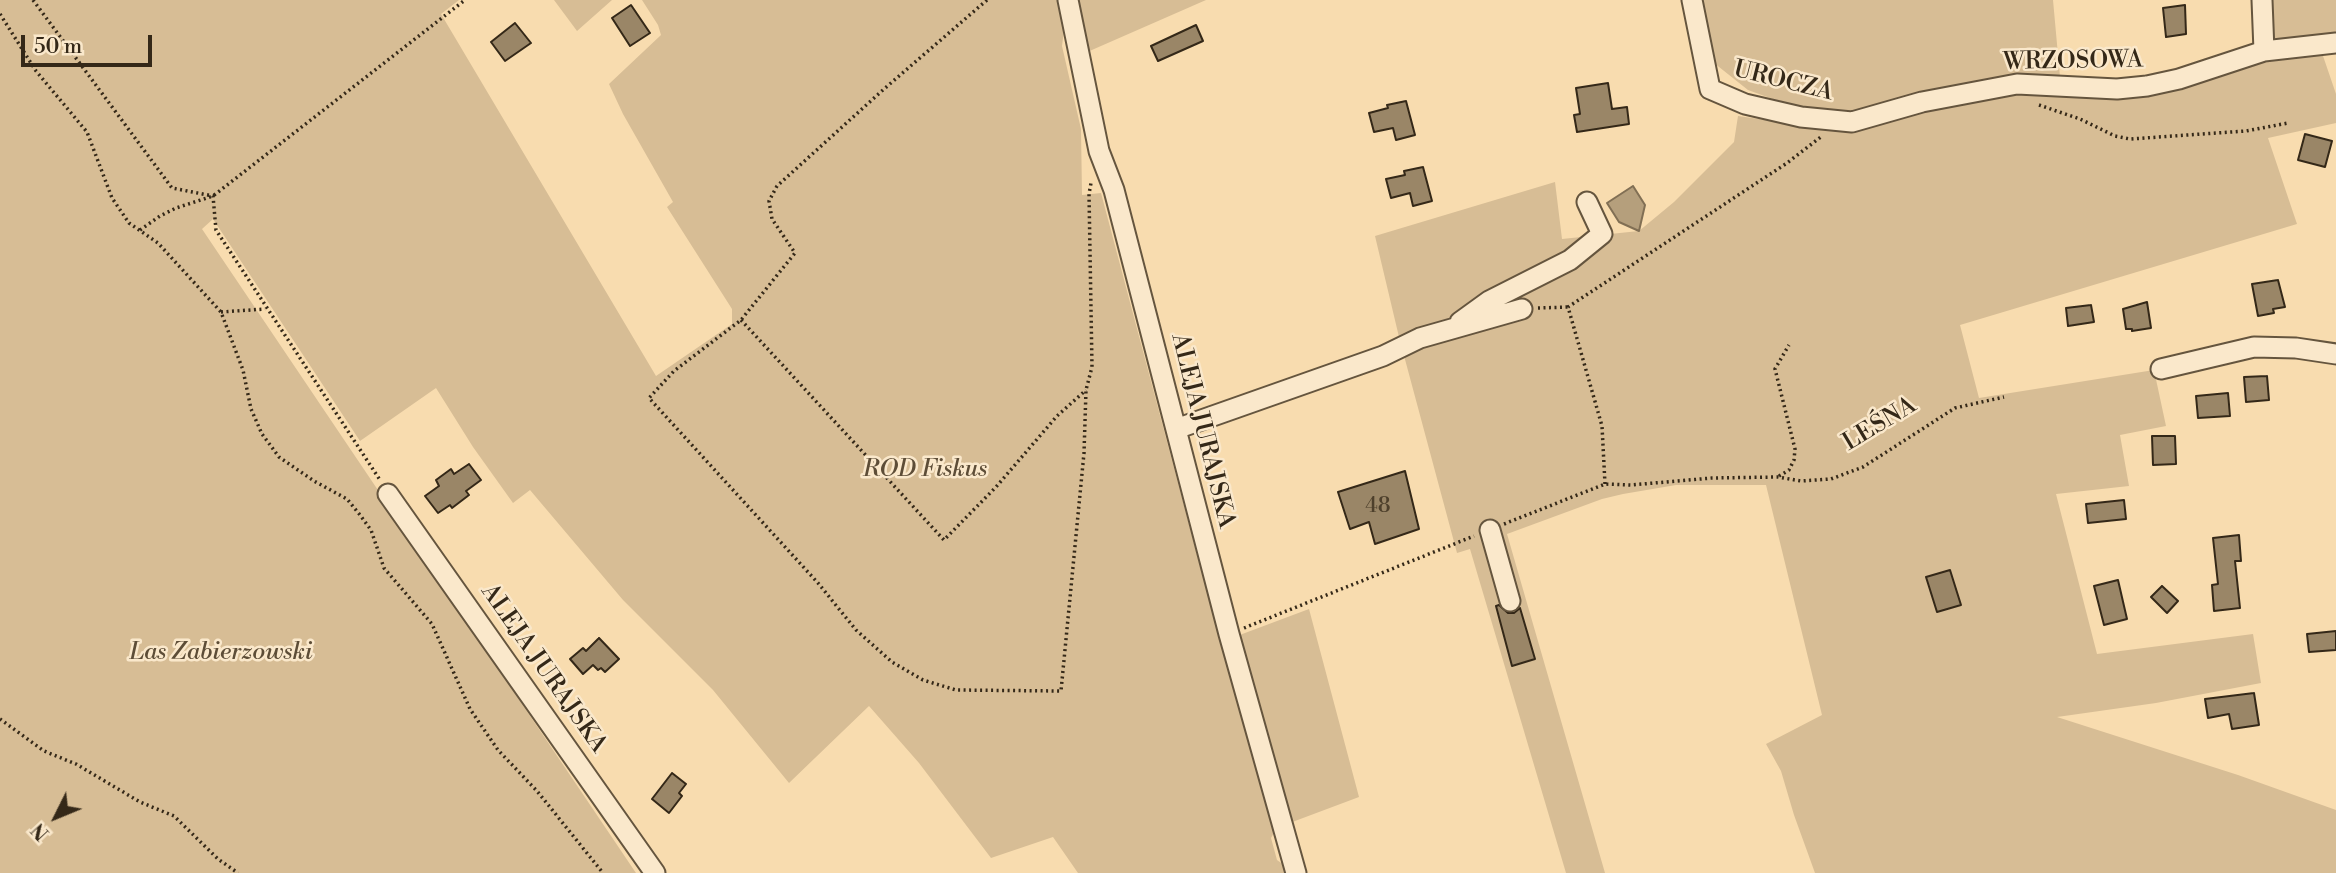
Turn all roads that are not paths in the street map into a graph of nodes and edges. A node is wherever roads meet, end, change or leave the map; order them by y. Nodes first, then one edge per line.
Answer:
1 (1068, 0) edge
2 (1692, 0) edge
3 (2262, 0) edge
4 (2336, 43) edge
5 (2264, 51) junction
6 (1852, 122) joint
7 (1587, 202) dead end
8 (1522, 309) road end
9 (1451, 329) junction
10 (2336, 354) edge
11 (2161, 369) dead end
12 (1176, 429) junction
13 (388, 494) road end
14 (1490, 530) dead end
15 (1510, 601) dead end
16 (655, 873) edge
17 (1296, 873) edge

1 - 12 street, ALEJA JURAJSKA
2 - 6 street, UROCZA
3 - 5 street
4 - 5 street, WRZOSOWA
5 - 6 street, WRZOSOWA
7 - 9 street
8 - 9 street
9 - 12 street
10 - 11 street
12 - 17 street, ALEJA JURAJSKA
13 - 16 street, ALEJA JURAJSKA
14 - 15 street

